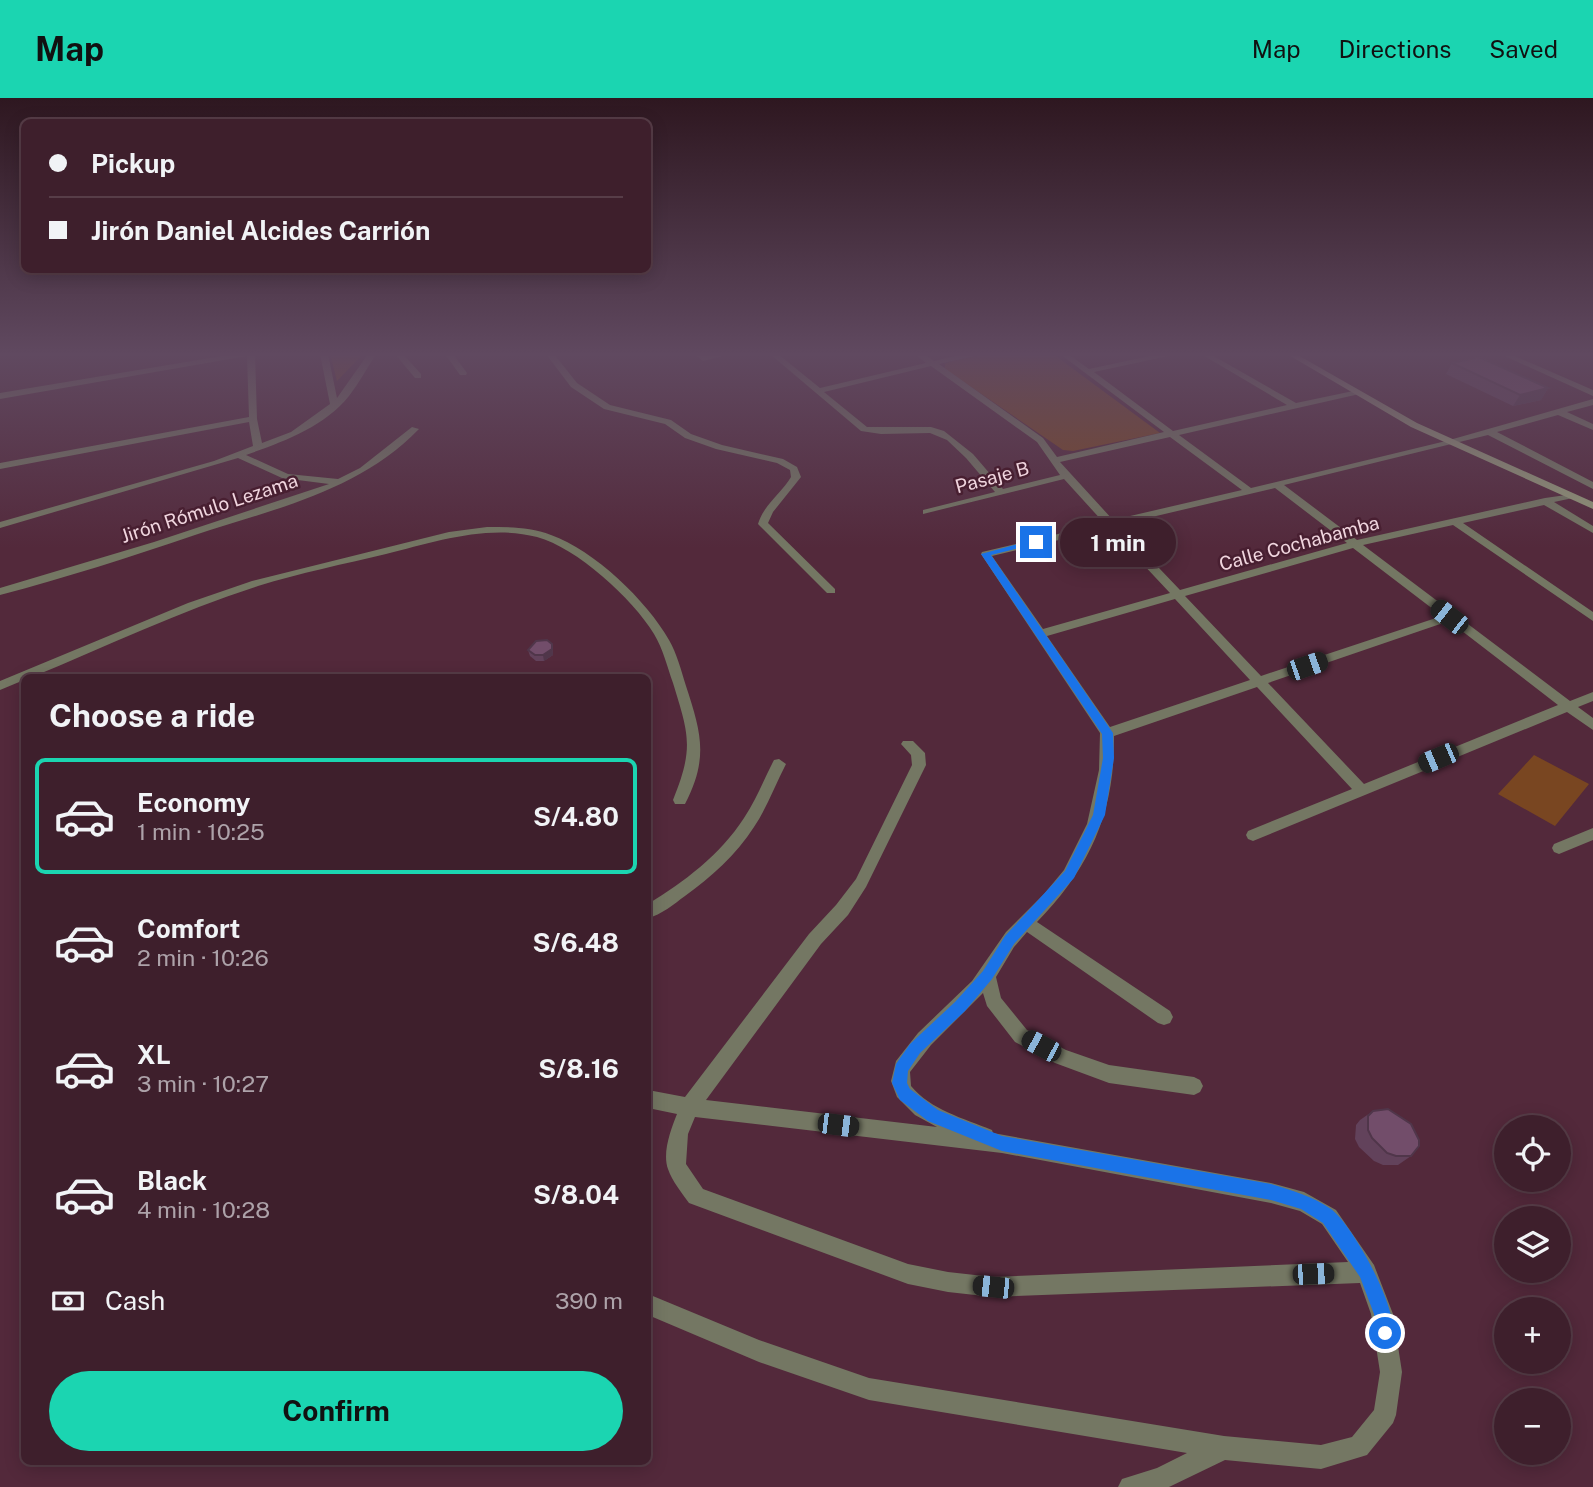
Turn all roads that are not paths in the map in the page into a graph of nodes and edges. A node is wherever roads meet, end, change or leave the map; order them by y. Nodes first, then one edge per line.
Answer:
1 (253, 419) joint
2 (314, 419) edge
3 (655, 419) edge
4 (851, 419) edge
5 (1010, 419) edge
6 (1153, 419) edge
7 (1234, 419) edge
8 (1404, 419) edge
9 (1535, 419) edge
10 (1574, 419) edge
11 (1593, 427) edge
12 (415, 429) dead end
13 (1490, 432) junction
14 (1172, 433) junction
15 (1449, 443) junction
16 (258, 450) junction
17 (240, 456) junction
18 (1055, 460) junction
19 (0, 466) edge
20 (1066, 476) junction
21 (341, 481) junction
22 (1276, 484) junction
23 (1593, 486) edge
24 (1248, 490) junction
25 (1000, 493) junction
26 (1570, 496) junction
27 (1545, 501) junction
28 (1593, 506) edge
29 (927, 512) dead end
30 (1455, 522) junction
31 (1111, 524) junction
32 (0, 525) edge
33 (1593, 530) edge
34 (1354, 544) junction
35 (831, 591) dead end
36 (0, 592) edge
37 (1178, 595) junction
38 (1449, 617) junction
39 (1593, 617) edge
40 (1040, 634) junction
41 (28, 674) edge
42 (21, 677) edge
43 (1260, 682) junction
44 (0, 686) edge
45 (1593, 696) edge
46 (1565, 705) junction
47 (1593, 725) edge
48 (1107, 733) junction
49 (908, 744) dead end
50 (779, 764) dead end
51 (1361, 790) junction
52 (680, 800) dead end
53 (1593, 834) edge
54 (1252, 835) dead end
55 (1559, 848) dead end
56 (651, 910) edge
57 (1025, 922) junction
58 (987, 975) junction
59 (1164, 1017) dead end
60 (1194, 1086) dead end
61 (651, 1100) edge
62 (689, 1107) junction
63 (1002, 1144) junction
64 (1367, 1272) junction
65 (651, 1306) edge
66 (1224, 1448) junction
67 (1130, 1487) edge

1 - 16 street
1 - 19 street
2 - 16 street
3 - 35 street
4 - 25 street
5 - 18 street
6 - 14 street
7 - 14 street
8 - 15 street
9 - 13 street
10 - 11 street
12 - 21 street, Jirón Rómulo Lezama
13 - 15 street
13 - 23 street
14 - 18 street
14 - 24 street
15 - 22 street
15 - 26 street
16 - 17 street
17 - 21 street
17 - 32 street
18 - 20 street
20 - 25 street, Pasaje B
20 - 31 street
21 - 36 street, Jirón Rómulo Lezama
22 - 24 street
22 - 34 street
24 - 31 street
25 - 29 street, Pasaje B
26 - 27 street, Calle Cochabamba
26 - 28 street
27 - 30 street, Calle Cochabamba
27 - 33 street
30 - 34 street, Calle Cochabamba
30 - 39 street
31 - 37 street
31 - 40 street
34 - 37 street, Calle Cochabamba
34 - 38 street
37 - 40 street, Calle Cochabamba
37 - 43 street
38 - 43 street
38 - 46 street
40 - 48 street
41 - 52 street
42 - 44 street
43 - 48 street
43 - 51 street
45 - 46 street
46 - 47 street
46 - 51 street
48 - 57 street
49 - 62 street
50 - 56 street
51 - 54 street
53 - 55 street
57 - 58 street
57 - 59 street
58 - 60 street
58 - 63 street
61 - 62 street
62 - 63 street
62 - 64 street
63 - 64 street
64 - 66 street
65 - 66 street
66 - 67 street

